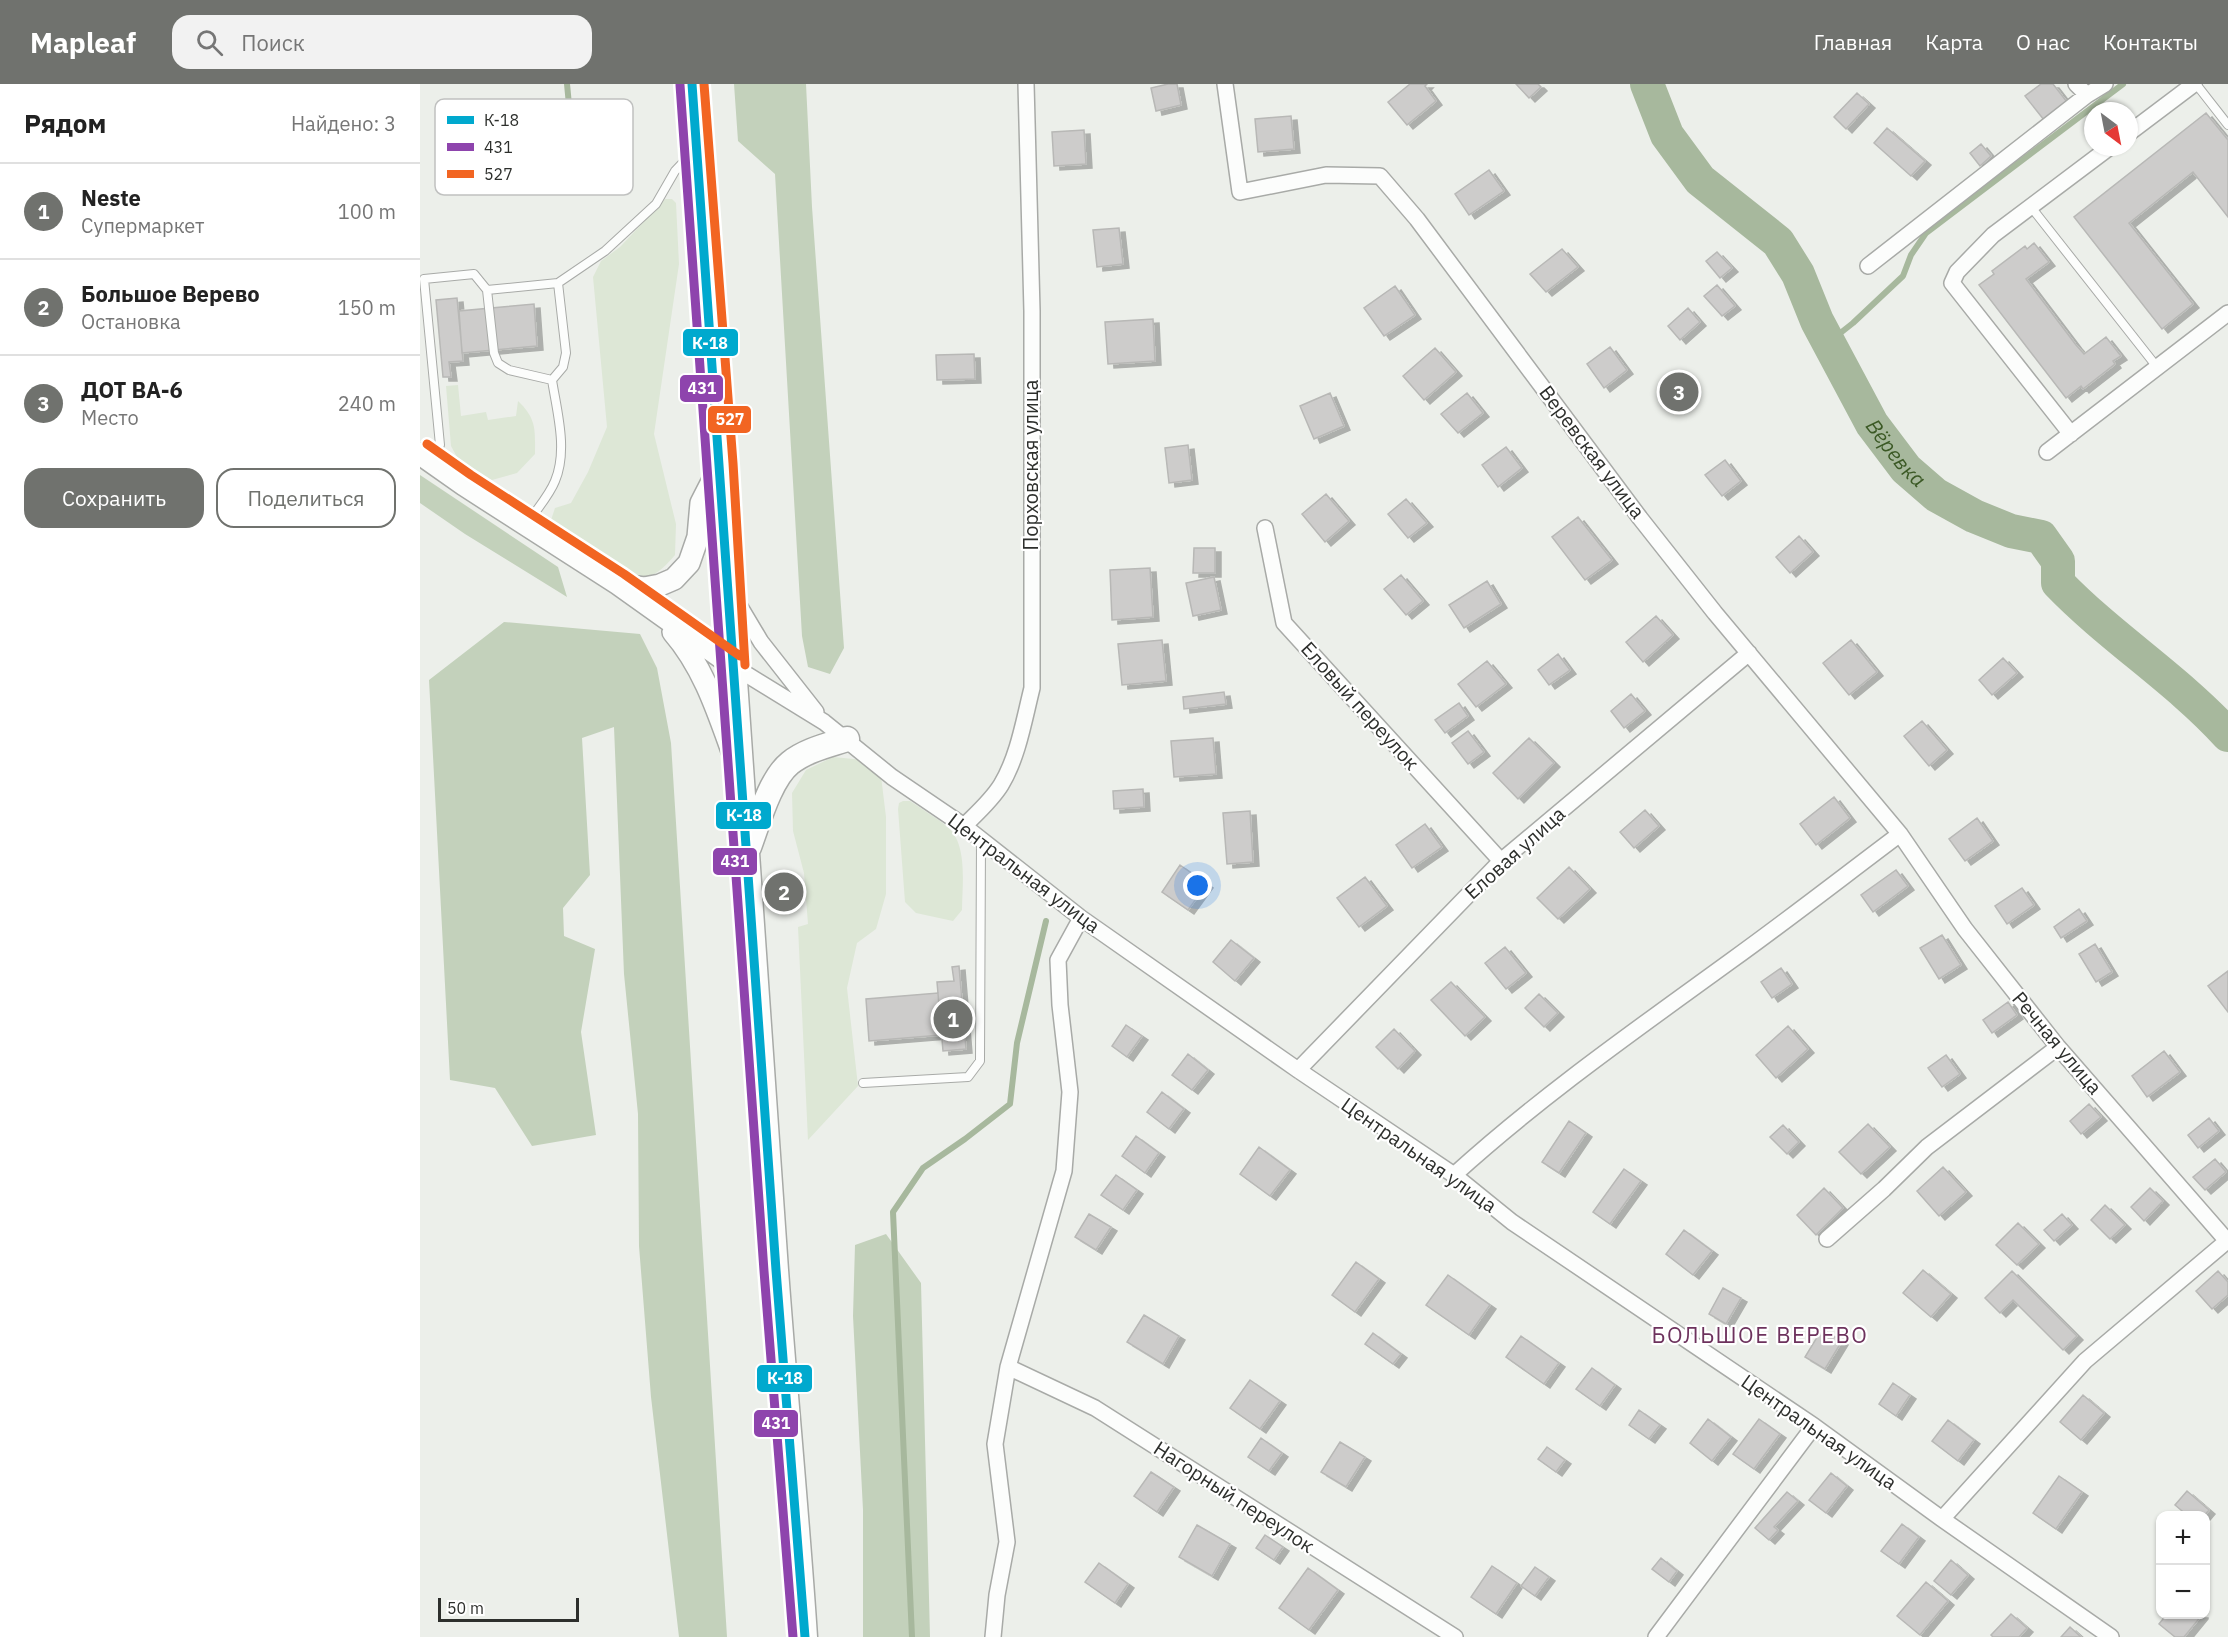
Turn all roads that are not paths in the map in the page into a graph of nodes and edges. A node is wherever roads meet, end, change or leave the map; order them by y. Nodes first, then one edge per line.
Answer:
1 (692, 84) edge
2 (1026, 84) edge
3 (1225, 84) edge
4 (2105, 84) edge
5 (2195, 84) edge
6 (2081, 89) edge
7 (2228, 125) edge
8 (2138, 126) edge
9 (697, 147) junction
10 (2098, 156) edge
11 (2031, 207) junction
12 (1868, 266) dead end
13 (558, 283) junction
14 (487, 290) junction
15 (2228, 313) edge
16 (2157, 367) junction
17 (552, 380) junction
18 (2071, 434) junction
19 (2047, 452) dead end
20 (424, 457) edge
21 (721, 464) junction
22 (527, 524) junction
23 (1265, 528) dead end
24 (618, 584) junction
25 (729, 588) junction
26 (656, 611) junction
27 (1749, 653) junction
28 (733, 666) junction
29 (824, 722) junction
30 (847, 739) junction
31 (741, 774) junction
32 (964, 826) junction
33 (1900, 834) junction
34 (981, 841) junction
35 (747, 852) junction
36 (1501, 861) junction
37 (1081, 918) junction
38 (2058, 1047) junction
39 (1298, 1070) junction
40 (862, 1083) dead end
41 (1454, 1175) junction
42 (1827, 1239) dead end
43 (2228, 1242) edge
44 (1008, 1367) junction
45 (1814, 1426) junction
46 (1942, 1520) junction
47 (805, 1637) edge
48 (993, 1637) edge
49 (1455, 1637) edge
50 (1656, 1637) edge
51 (2111, 1637) edge

1 - 9 main road
2 - 32 street, Порховская улица
3 - 27 street, Веревская улица
4 - 6 street
5 - 7 lane
5 - 8 street
6 - 12 street
9 - 13 lane
9 - 21 main road
10 - 11 street
11 - 16 lane
11 - 18 street
13 - 14 lane
13 - 17 lane
14 - 17 lane
14 - 20 lane
15 - 16 street
16 - 18 street
17 - 22 lane
18 - 19 street
20 - 22 street
21 - 24 street
21 - 25 main road
22 - 24 street
23 - 36 street, Еловый переулок
24 - 26 street
25 - 28 main road
25 - 29 street
26 - 28 street
26 - 31 street
27 - 33 street, Веревская улица
27 - 36 street, Еловая улица
28 - 29 street, Центральная улица
28 - 31 main road
29 - 30 street, Центральная улица
30 - 32 street, Центральная улица
30 - 35 main road
31 - 35 main road
32 - 34 street, Центральная улица
33 - 38 street, Речная улица
33 - 41 street
34 - 37 street, Центральная улица
34 - 40 lane
35 - 47 main road
36 - 39 street, Еловая улица
37 - 39 street, Центральная улица
37 - 44 street
38 - 42 street
38 - 43 street, Речная улица
39 - 41 street, Центральная улица
41 - 45 street, Центральная улица
43 - 46 street
44 - 48 street
44 - 49 street, Нагорный переулок
45 - 46 street, Центральная улица
45 - 50 street
46 - 51 street, Центральная улица

